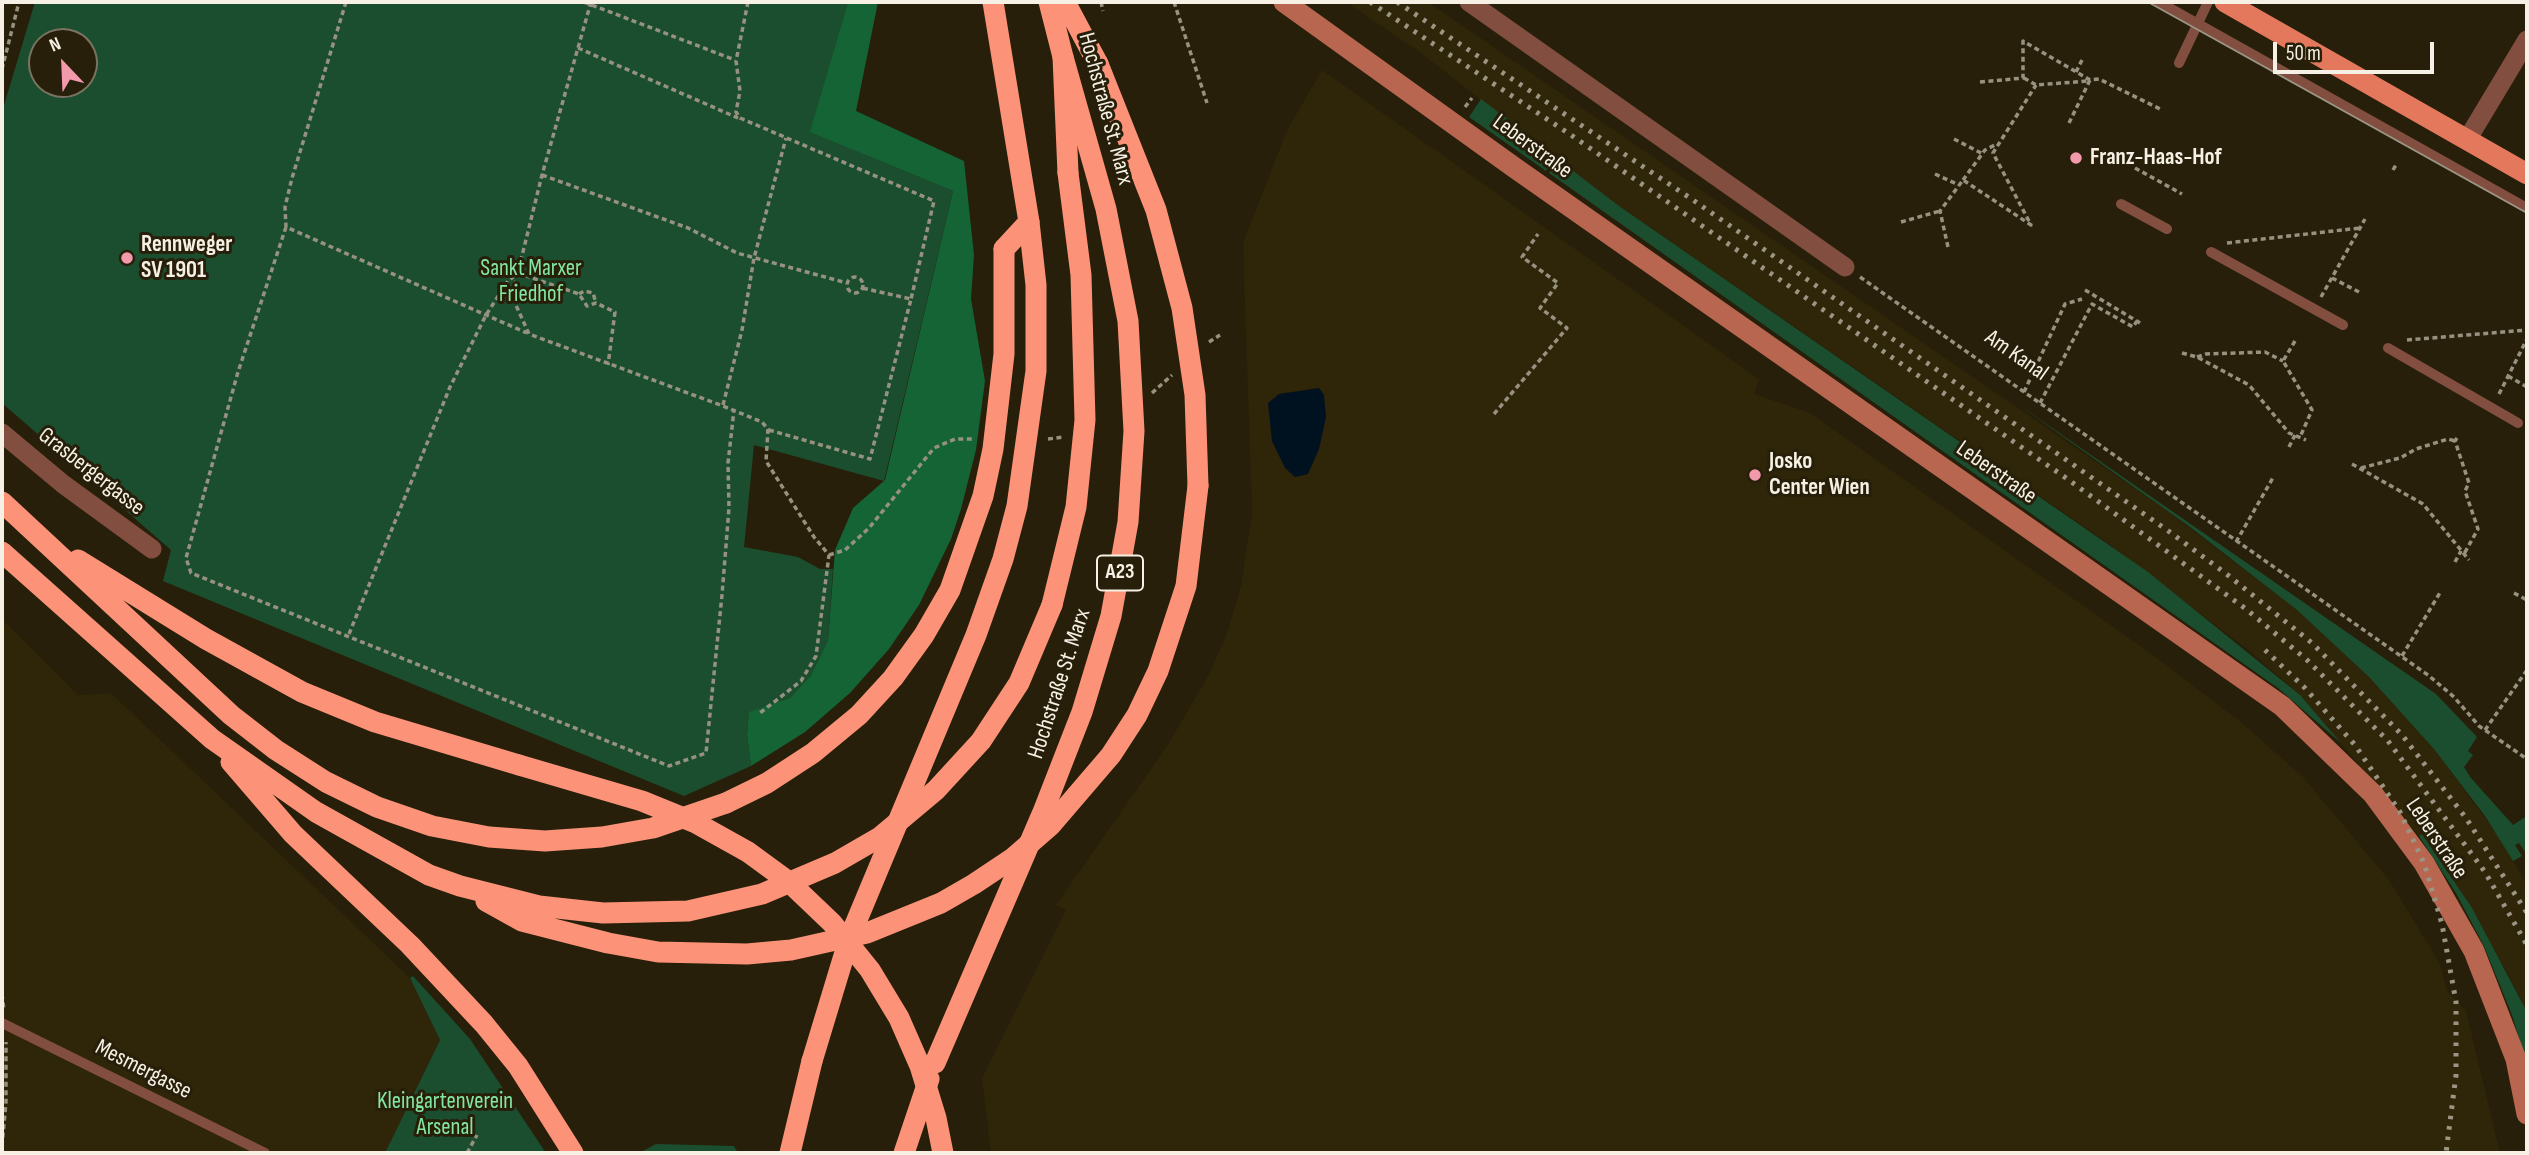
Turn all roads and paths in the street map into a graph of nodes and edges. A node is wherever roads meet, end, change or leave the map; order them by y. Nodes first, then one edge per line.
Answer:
1 (19, 2) edge
2 (346, 2) edge
3 (583, 2) edge
4 (748, 2) edge
5 (993, 2) edge
6 (1049, 2) edge
7 (1065, 2) edge
8 (1101, 2) edge
9 (1174, 2) edge
10 (1284, 2) edge
11 (2159, 2) edge
12 (2208, 2) edge
13 (2225, 2) edge
14 (590, 3) edge
15 (1481, 5) edge
16 (1103, 11) dead end
17 (2198, 24) junction
18 (2527, 40) edge
19 (578, 48) junction
20 (1063, 57) junction
21 (2082, 60) dead end
22 (736, 61) junction
23 (2179, 63) dead end
24 (2, 69) edge
25 (2076, 72) junction
26 (2023, 78) junction
27 (2090, 80) junction
28 (1980, 82) dead end
29 (2036, 85) junction
30 (1207, 103) dead end
31 (2160, 109) dead end
32 (740, 118) junction
33 (2069, 123) dead end
34 (786, 138) junction
35 (1954, 139) dead end
36 (2468, 140) junction
37 (1997, 145) junction
38 (1983, 154) junction
39 (2397, 163) dead end
40 (2135, 168) dead end
41 (2393, 170) dead end
42 (1935, 174) dead end
43 (2527, 174) edge
44 (542, 175) junction
45 (1963, 180) junction
46 (1959, 185) junction
47 (2182, 194) dead end
48 (2120, 204) dead end
49 (2527, 208) edge
50 (1940, 211) junction
51 (2365, 219) dead end
52 (1029, 222) junction
53 (1901, 222) dead end
54 (286, 227) junction
55 (2360, 228) junction
56 (2167, 229) dead end
57 (1538, 234) dead end
58 (1948, 247) dead end
59 (2213, 253) joint
60 (754, 258) junction
61 (1845, 267) joint
62 (518, 273) junction
63 (2332, 278) junction
64 (847, 283) junction
65 (862, 288) junction
66 (2085, 290) dead end
67 (2359, 292) dead end
68 (579, 294) junction
69 (911, 299) junction
70 (2082, 299) dead end
71 (596, 303) junction
72 (2314, 309) junction
73 (486, 315) junction
74 (2343, 325) dead end
75 (2527, 330) edge
76 (529, 334) junction
77 (2527, 339) edge
78 (2295, 341) dead end
79 (2391, 351) joint
80 (2182, 353) dead end
81 (2197, 357) junction
82 (2283, 362) junction
83 (608, 365) junction
84 (2508, 376) junction
85 (2527, 387) edge
86 (2024, 392) junction
87 (2040, 403) junction
88 (723, 406) junction
89 (2491, 408) junction
90 (734, 410) junction
91 (1494, 414) dead end
92 (2518, 423) dead end
93 (768, 429) junction
94 (2, 433) edge
95 (2297, 436) junction
96 (2306, 440) dead end
97 (2289, 447) dead end
98 (2352, 464) dead end
99 (2359, 468) junction
100 (2274, 476) dead end
101 (2, 502) edge
102 (40, 537) junction
103 (2236, 542) junction
104 (152, 549) dead end
105 (2, 552) edge
106 (2463, 552) junction
107 (2469, 560) dead end
108 (2455, 562) dead end
109 (2441, 591) dead end
110 (2514, 593) dead end
111 (2527, 600) edge
112 (349, 635) junction
113 (2402, 656) junction
114 (2527, 670) edge
115 (760, 712) dead end
116 (2485, 730) junction
117 (212, 739) junction
118 (2527, 758) edge
119 (460, 887) junction
120 (2, 994) edge
121 (3, 1023) edge
122 (2527, 1114) edge
123 (477, 1135) dead end
124 (2, 1146) edge
125 (265, 1153) edge
126 (467, 1153) edge
127 (573, 1153) edge
128 (790, 1153) edge
129 (904, 1153) edge
130 (943, 1153) edge

1 - 24 path
2 - 54 path
3 - 14 path
4 - 22 path
5 - 52 highway
6 - 20 highway, Hochstraße St. Marx / A23
7 - 119 highway, bridge
8 - 16 path
9 - 30 path
10 - 122 street, Leberstraße
11 - 17 lane
12 - 17 lane
13 - 36 main road
14 - 19 path
14 - 22 path
15 - 61 street
17 - 23 lane
17 - 49 lane
18 - 36 street
19 - 32 path
19 - 44 path
20 - 119 highway, bridge
20 - 129 highway, Hochstraße St. Marx / A23, bridge
21 - 25 path
22 - 32 path
25 - 26 path
25 - 27 path
26 - 28 path
26 - 29 path
27 - 29 path
27 - 31 path
27 - 33 path
29 - 37 path
32 - 34 path
34 - 60 path
34 - 69 path
35 - 38 path
36 - 43 main road
37 - 38 path
37 - 45 path
38 - 45 path
39 - 41 path
40 - 47 path
42 - 46 path
44 - 60 path
44 - 62 path
45 - 46 path
46 - 50 path
48 - 56 lane
50 - 53 path
50 - 58 path
51 - 55 path
52 - 102 highway, bridge
52 - 128 highway, bridge
54 - 73 path
54 - 112 path
55 - 59 path
55 - 63 path
57 - 91 path
59 - 72 lane
60 - 64 path
60 - 88 path
61 - 86 path, Am Kanal
62 - 68 path
62 - 73 path
62 - 76 path
63 - 67 path
63 - 72 path
64 - 65 path
64 - 65 path
65 - 69 path
66 - 87 path
68 - 71 path
68 - 71 path
69 - 93 path
70 - 86 path
71 - 83 path
72 - 74 lane
73 - 76 path
73 - 112 path
75 - 79 path
76 - 83 path
77 - 84 path
78 - 82 path
79 - 89 lane
80 - 81 path
81 - 82 path
81 - 95 path
82 - 95 path
83 - 88 path
84 - 85 path
84 - 89 path
86 - 87 path, Am Kanal
87 - 103 path, Am Kanal
88 - 90 path
89 - 92 lane
90 - 93 path
90 - 112 path
93 - 115 path
94 - 104 street, Grasbergergasse
95 - 96 path
95 - 97 path
98 - 99 path
99 - 106 path
99 - 106 path
100 - 103 path
101 - 102 highway
102 - 130 highway, bridge
103 - 113 path, Am Kanal
105 - 117 highway
106 - 107 path
106 - 108 path
109 - 113 path
110 - 111 path
113 - 116 path, Am Kanal
114 - 116 path
116 - 118 path, Am Kanal
117 - 119 highway
117 - 127 highway
120 - 121 path
121 - 124 path
121 - 125 lane, Mesmergasse
123 - 126 path

